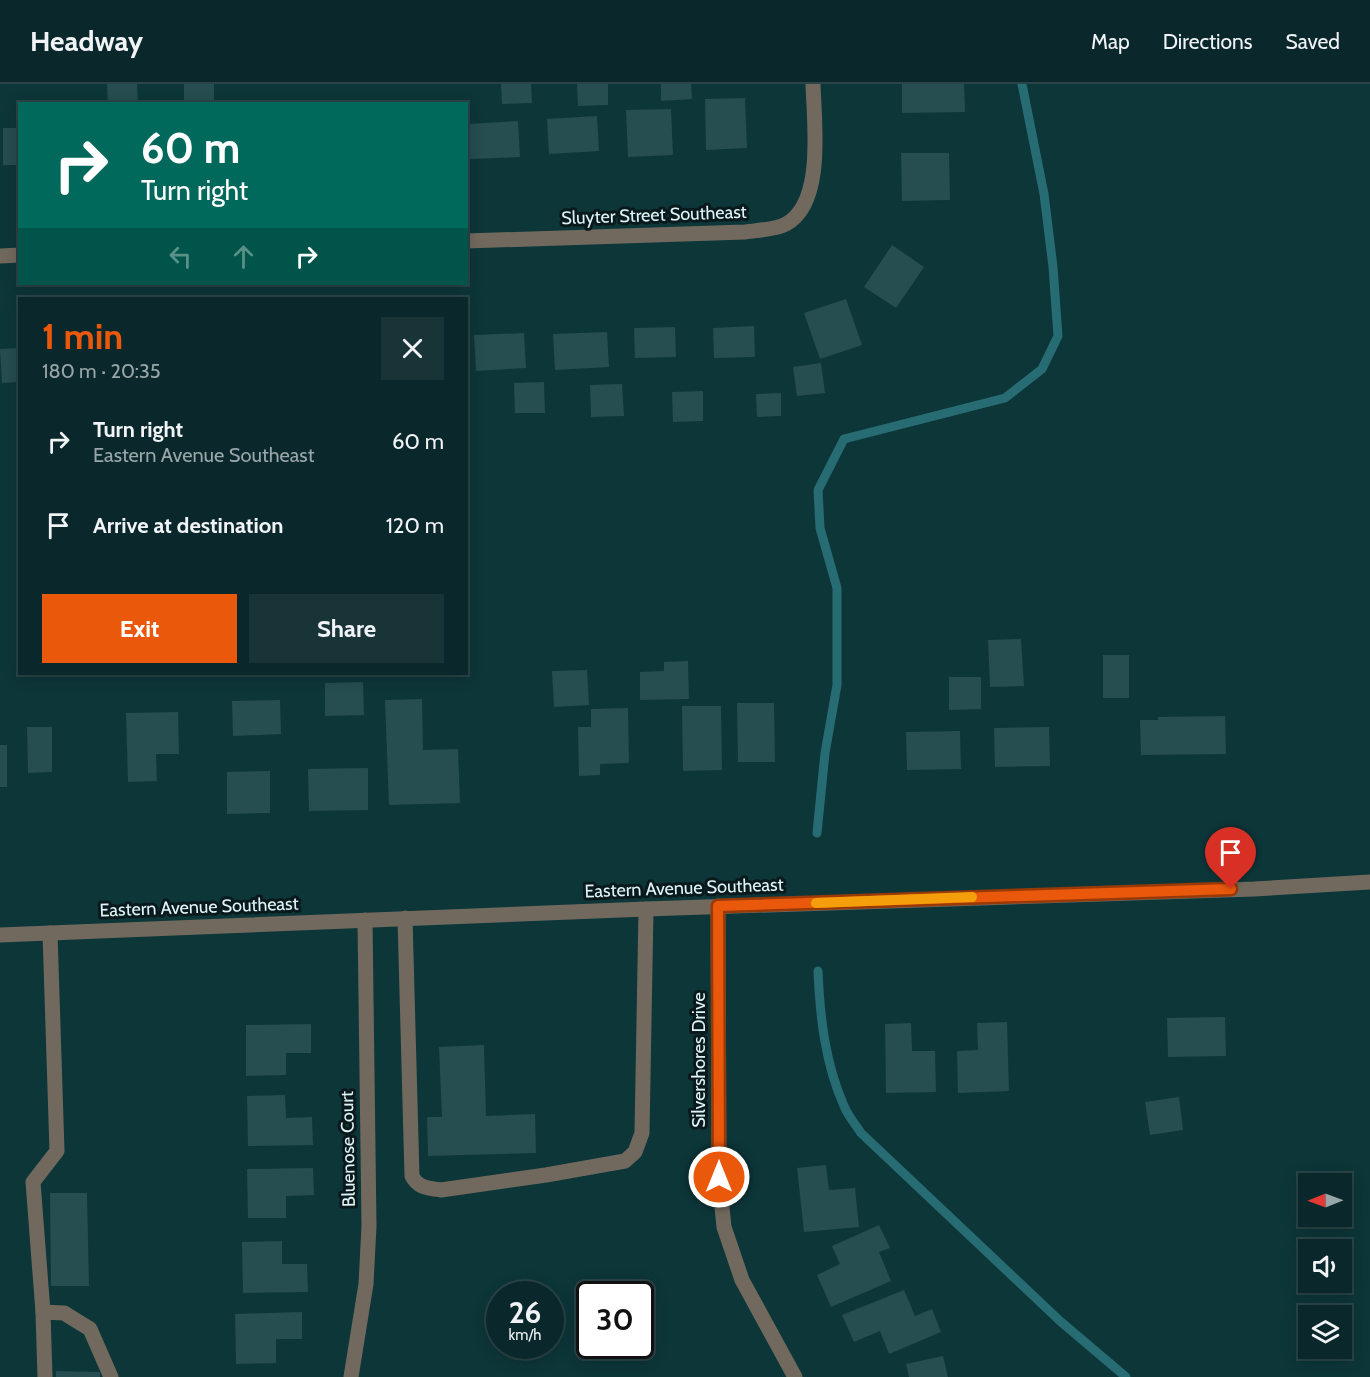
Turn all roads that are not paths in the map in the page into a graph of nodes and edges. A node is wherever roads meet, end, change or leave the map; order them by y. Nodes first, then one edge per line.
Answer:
1 (813, 84) edge
2 (468, 241) edge
3 (18, 255) edge
4 (0, 256) edge
5 (1370, 882) edge
6 (718, 906) junction
7 (646, 909) junction
8 (405, 918) junction
9 (364, 920) junction
10 (50, 933) junction
11 (0, 935) edge
12 (43, 1312) junction
13 (45, 1377) edge
14 (111, 1377) edge
15 (351, 1377) edge
16 (795, 1377) edge

1 - 2 street, Sluyter Street Southeast
3 - 4 street
5 - 6 street, Eastern Avenue Southeast
6 - 7 street, Eastern Avenue Southeast
6 - 16 street, Silvershores Drive
7 - 8 street, Eastern Avenue Southeast
7 - 8 street
8 - 9 street, Eastern Avenue Southeast
9 - 10 street, Eastern Avenue Southeast
9 - 15 street, Bluenose Court
10 - 11 street, Eastern Avenue Southeast
10 - 12 street
12 - 13 street
12 - 14 street

